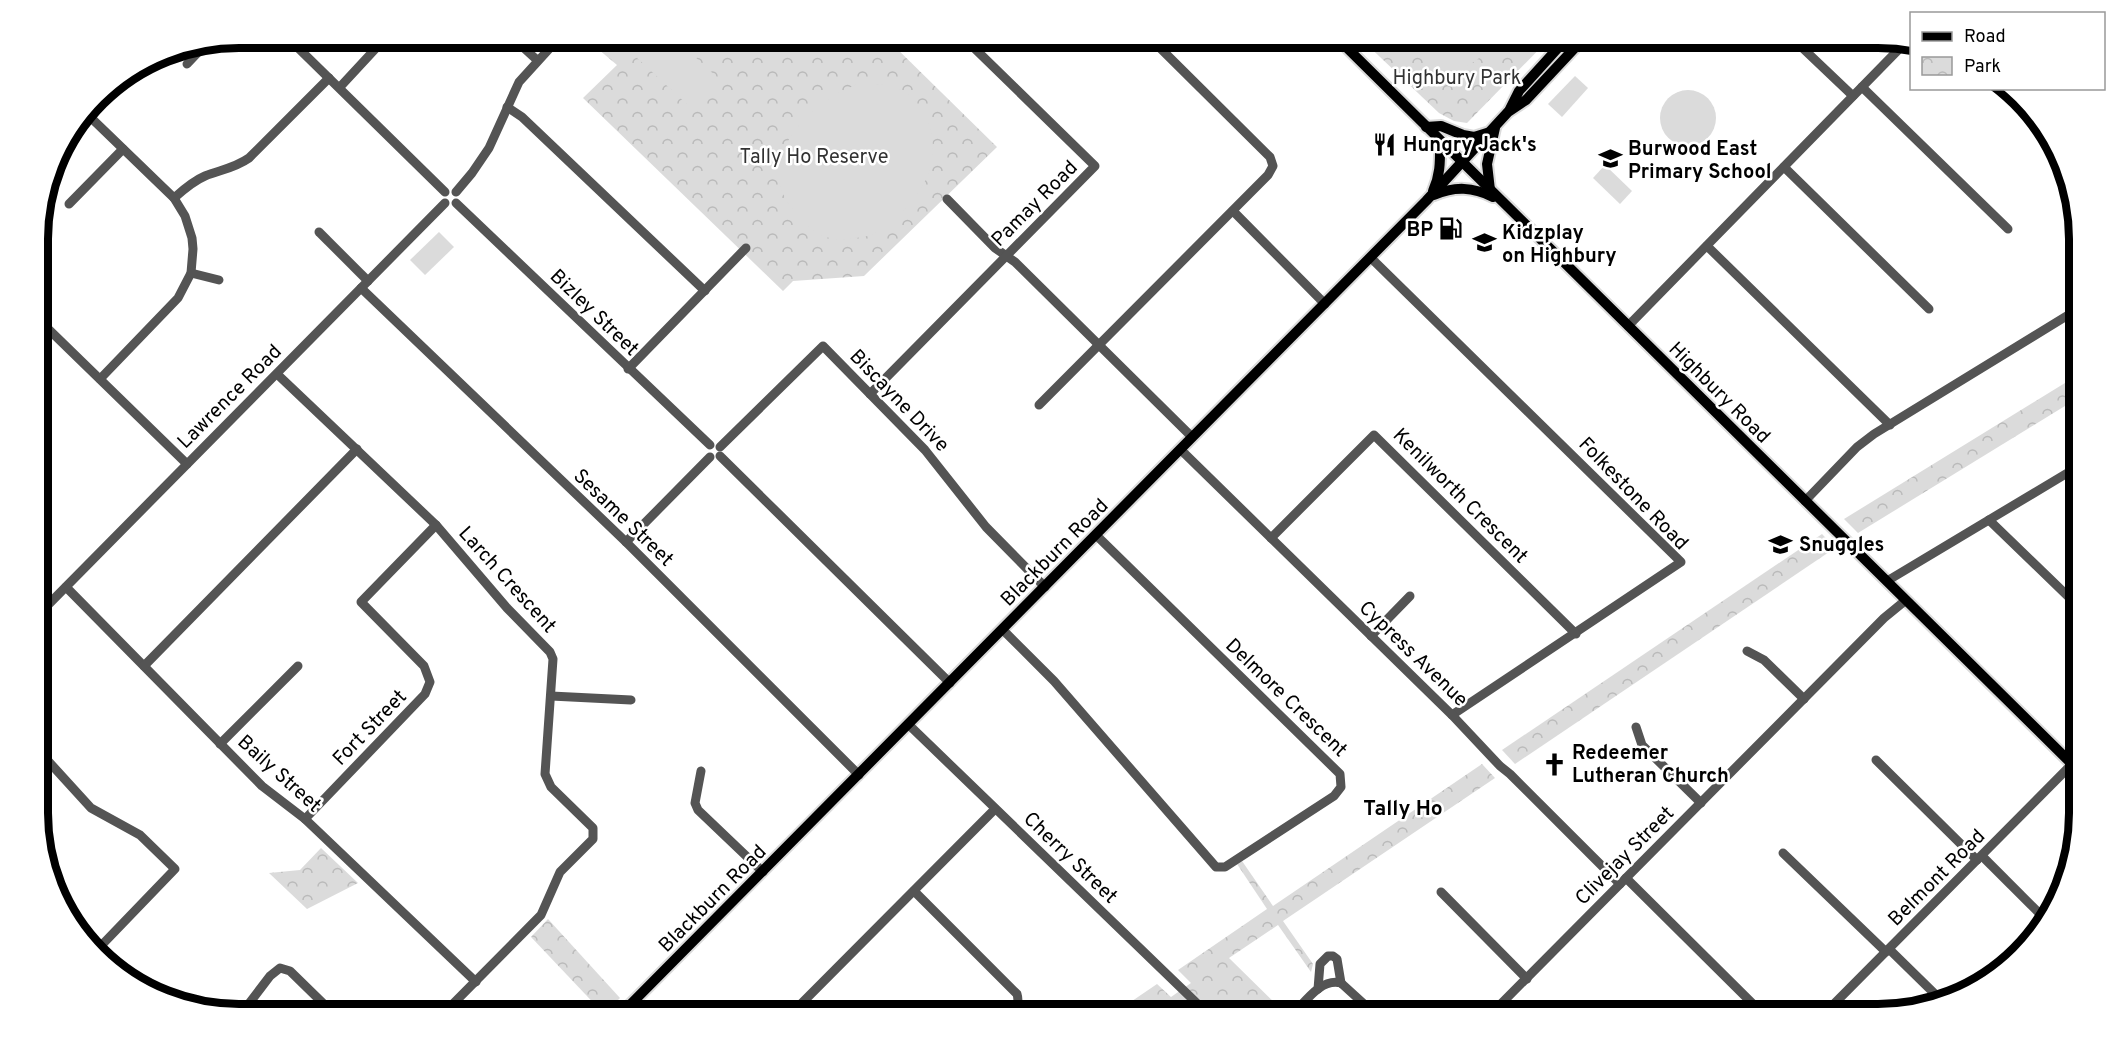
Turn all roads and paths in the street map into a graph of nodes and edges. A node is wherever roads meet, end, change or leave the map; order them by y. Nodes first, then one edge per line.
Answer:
1 (298, 48) edge
2 (376, 48) edge
3 (524, 48) edge
4 (549, 48) edge
5 (974, 48) edge
6 (1160, 48) edge
7 (1347, 48) edge
8 (1558, 48) edge
9 (1575, 48) edge
10 (1803, 48) edge
11 (1899, 49) edge
12 (197, 54) edge
13 (537, 60) junction
14 (187, 64) dead end
15 (329, 78) junction
16 (340, 87) junction
17 (1862, 87) junction
18 (1853, 96) junction
19 (507, 107) junction
20 (1508, 112) junction
21 (92, 119) edge
22 (1426, 127) junction
23 (1493, 129) junction
24 (1440, 141) junction
25 (123, 149) junction
26 (1463, 163) junction
27 (1784, 167) junction
28 (1490, 190) junction
29 (445, 192) junction
30 (456, 192) junction
31 (174, 198) junction
32 (1429, 198) junction
33 (947, 199) dead end
34 (1499, 200) junction
35 (445, 203) junction
36 (456, 203) junction
37 (69, 204) dead end
38 (1233, 211) junction
39 (2008, 229) dead end
40 (319, 232) dead end
41 (1707, 246) junction
42 (746, 248) dead end
43 (1006, 256) junction
44 (1371, 258) junction
45 (191, 273) junction
46 (219, 280) dead end
47 (364, 284) junction
48 (705, 291) junction
49 (1325, 304) junction
50 (1929, 309) dead end
51 (2069, 315) edge
52 (1628, 326) junction
53 (48, 329) edge
54 (1099, 345) junction
55 (628, 369) junction
56 (277, 374) junction
57 (100, 379) junction
58 (870, 393) junction
59 (1040, 405) dead end
60 (1890, 425) junction
61 (1192, 438) junction
62 (357, 449) junction
63 (1181, 450) junction
64 (717, 453) junction
65 (187, 464) junction
66 (2069, 472) edge
67 (1805, 501) junction
68 (1989, 520) junction
69 (436, 525) junction
70 (1096, 535) junction
71 (1271, 538) junction
72 (626, 542) junction
73 (1887, 581) junction
74 (66, 587) junction
75 (1045, 587) junction
76 (1410, 596) dead end
77 (2069, 597) edge
78 (1904, 598) junction
79 (48, 599) edge
80 (1003, 630) junction
81 (1576, 634) junction
82 (1371, 636) junction
83 (1747, 651) dead end
84 (144, 666) junction
85 (298, 666) dead end
86 (950, 683) junction
87 (550, 696) junction
88 (1804, 699) junction
89 (630, 700) dead end
90 (1452, 715) junction
91 (909, 725) junction
92 (1636, 727) dead end
93 (220, 744) junction
94 (1876, 760) dead end
95 (48, 761) edge
96 (2069, 761) edge
97 (701, 771) dead end
98 (2069, 774) edge
99 (859, 775) junction
100 (1701, 803) junction
101 (995, 809) junction
102 (305, 819) junction
103 (1784, 853) dead end
104 (1979, 858) junction
105 (763, 872) junction
106 (1623, 881) junction
107 (914, 891) junction
108 (1441, 892) dead end
109 (2040, 914) edge
110 (101, 945) edge
111 (1888, 950) junction
112 (1527, 979) junction
113 (476, 982) junction
114 (1341, 983) junction
115 (1318, 989) junction
116 (1936, 995) edge
117 (249, 1004) edge
118 (324, 1004) edge
119 (453, 1004) edge
120 (631, 1004) edge
121 (801, 1004) edge
122 (1018, 1004) edge
123 (1198, 1004) edge
124 (1303, 1004) edge
125 (1364, 1004) edge
126 (1501, 1004) edge
127 (1752, 1004) edge
128 (1834, 1004) edge

1 - 15 street
2 - 16 street
3 - 13 street
4 - 13 street
5 - 43 street, Pamay Road
6 - 38 street
7 - 22 main road, Highbury Road
8 - 20 main road, Blackburn Road
9 - 20 main road, Blackburn Road
10 - 18 street
11 - 17 street
12 - 14 street
13 - 19 street
15 - 16 street
15 - 31 street
16 - 29 street
17 - 18 street
17 - 39 street
18 - 27 street
19 - 30 street
19 - 48 street
20 - 23 main road, Blackburn Road
21 - 25 street
22 - 23 main road
22 - 24 main road, Highbury Road
23 - 26 main road, Blackburn Road
23 - 28 main road
24 - 26 main road, Highbury Road
24 - 32 main road
25 - 31 street
25 - 37 street
26 - 28 main road, Highbury Road
26 - 32 main road, Blackburn Road
27 - 41 street
27 - 50 street
28 - 34 main road, Highbury Road
29 - 30 street
29 - 35 street
30 - 36 street
31 - 45 street
32 - 34 main road
32 - 44 main road, Blackburn Road
33 - 43 street
34 - 52 main road, Highbury Road
35 - 36 street
35 - 47 street, Lawrence Road
36 - 55 street, Bizley Street
38 - 49 street
38 - 54 street
40 - 47 street, Sesame Street
41 - 52 street
41 - 60 street
42 - 48 street
43 - 54 street
43 - 58 street, Pamay Road
44 - 49 main road, Blackburn Road
44 - 81 street, Folkestone Road
45 - 46 street
45 - 57 street
47 - 56 street, Lawrence Road
47 - 72 street, Sesame Street
48 - 55 street
49 - 61 main road, Blackburn Road
51 - 60 street
52 - 67 main road, Highbury Road
53 - 57 street
54 - 59 street
54 - 61 street
55 - 64 street, Bizley Street
56 - 62 street, Larch Crescent
56 - 65 street, Lawrence Road
57 - 65 street
58 - 64 street, Biscayne Drive
58 - 75 street, Biscayne Drive
60 - 67 street
61 - 63 main road, Blackburn Road
62 - 69 street, Larch Crescent
62 - 84 street
63 - 70 main road, Blackburn Road
63 - 71 street, Cypress Avenue
64 - 72 street
64 - 86 street
65 - 74 street, Lawrence Road
66 - 68 street
67 - 73 main road, Highbury Road
68 - 73 street
68 - 77 street
69 - 87 street, Larch Crescent
69 - 102 street, Fort Street
70 - 75 main road, Blackburn Road
70 - 80 street, Delmore Crescent
71 - 81 street, Kenilworth Crescent
71 - 82 street, Cypress Avenue
72 - 99 street, Sesame Street
73 - 78 main road, Highbury Road
74 - 79 street, Lawrence Road
74 - 84 street, Baily Street
75 - 80 main road, Blackburn Road
76 - 82 street
78 - 88 street, Clivejay Street
78 - 96 main road, Highbury Road
80 - 86 main road, Blackburn Road
81 - 90 street, Folkestone Road
82 - 90 street, Cypress Avenue
83 - 88 street
84 - 93 street, Baily Street
85 - 93 street
86 - 91 main road, Blackburn Road
87 - 89 street
87 - 113 street, Larch Crescent
88 - 100 street, Clivejay Street
90 - 106 street, Cypress Avenue
91 - 99 main road, Blackburn Road
91 - 101 street, Cherry Street
92 - 100 street
93 - 102 street, Baily Street
94 - 104 street
95 - 110 street
97 - 105 street
98 - 104 street, Belmont Road
99 - 105 main road, Blackburn Road
100 - 106 street, Clivejay Street
101 - 107 street
101 - 123 street, Cherry Street
102 - 113 street, Baily Street
103 - 111 street
104 - 109 street
104 - 111 street, Belmont Road
105 - 120 main road, Blackburn Road
106 - 112 street, Clivejay Street
106 - 127 street, Cypress Avenue
107 - 121 street
107 - 122 street
108 - 112 street
111 - 116 street
111 - 128 street, Belmont Road
112 - 126 street, Clivejay Street
113 - 119 street, Larch Crescent
114 - 115 street
114 - 115 street
114 - 125 street
115 - 124 street
117 - 118 street

